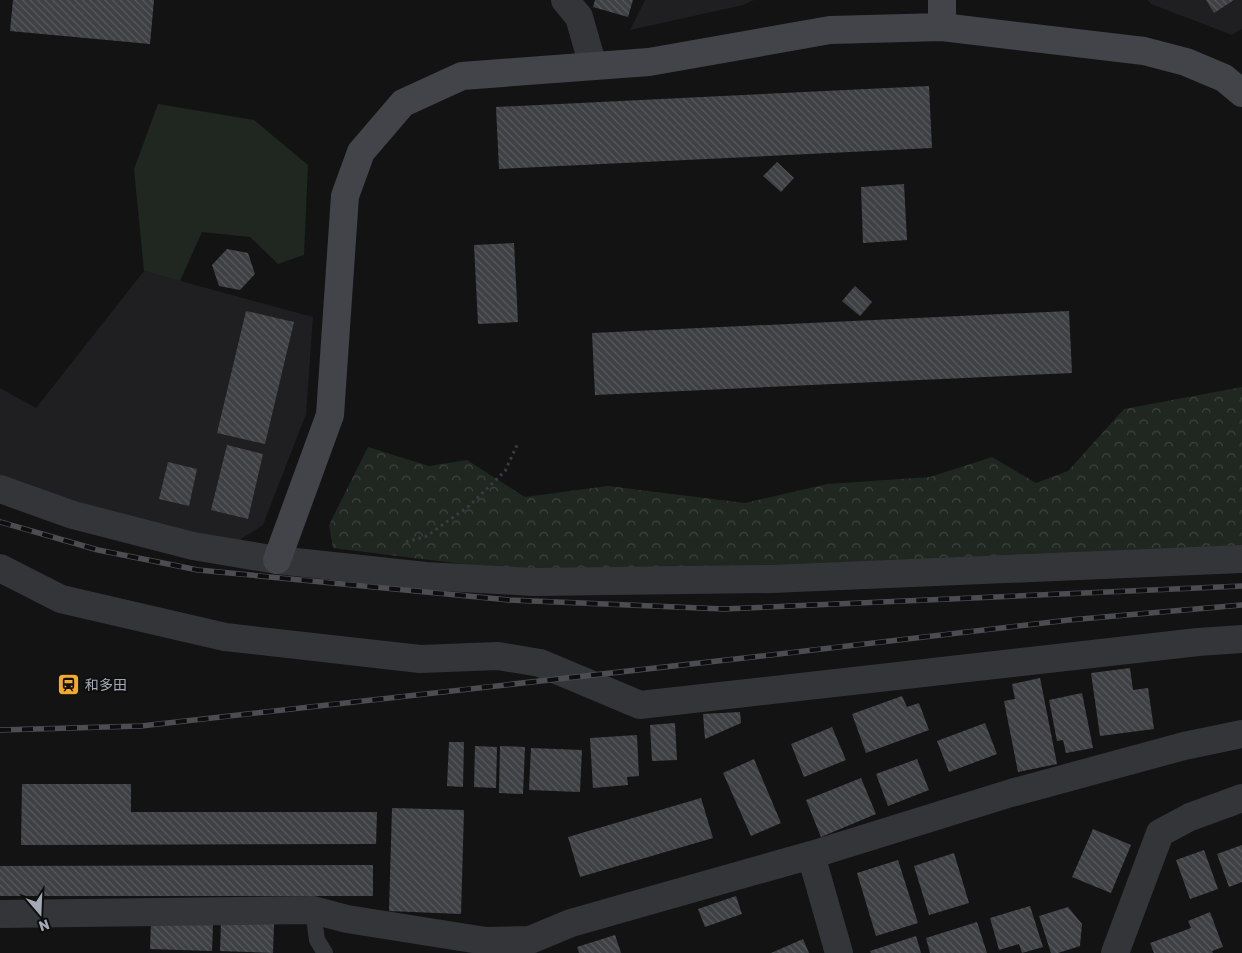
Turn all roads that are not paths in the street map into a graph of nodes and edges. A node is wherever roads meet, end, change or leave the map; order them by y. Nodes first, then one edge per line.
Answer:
1 (565, 0) edge
2 (942, 0) edge
3 (942, 27) junction
4 (593, 66) junction
5 (1242, 93) edge
6 (0, 489) edge
7 (1242, 559) edge
8 (278, 560) junction
9 (0, 568) edge
10 (1242, 639) edge
11 (1242, 734) edge
12 (1242, 798) edge
13 (811, 855) junction
14 (312, 910) junction
15 (0, 914) edge
16 (537, 946) edge
17 (325, 953) edge
18 (839, 953) edge
19 (1115, 953) edge

1 - 4 street
2 - 3 street
3 - 4 street
3 - 5 street
4 - 8 street
6 - 8 street
7 - 8 street
9 - 10 street
11 - 13 street
12 - 19 street
13 - 16 street
13 - 18 street
14 - 15 street
14 - 16 street
14 - 17 lane

